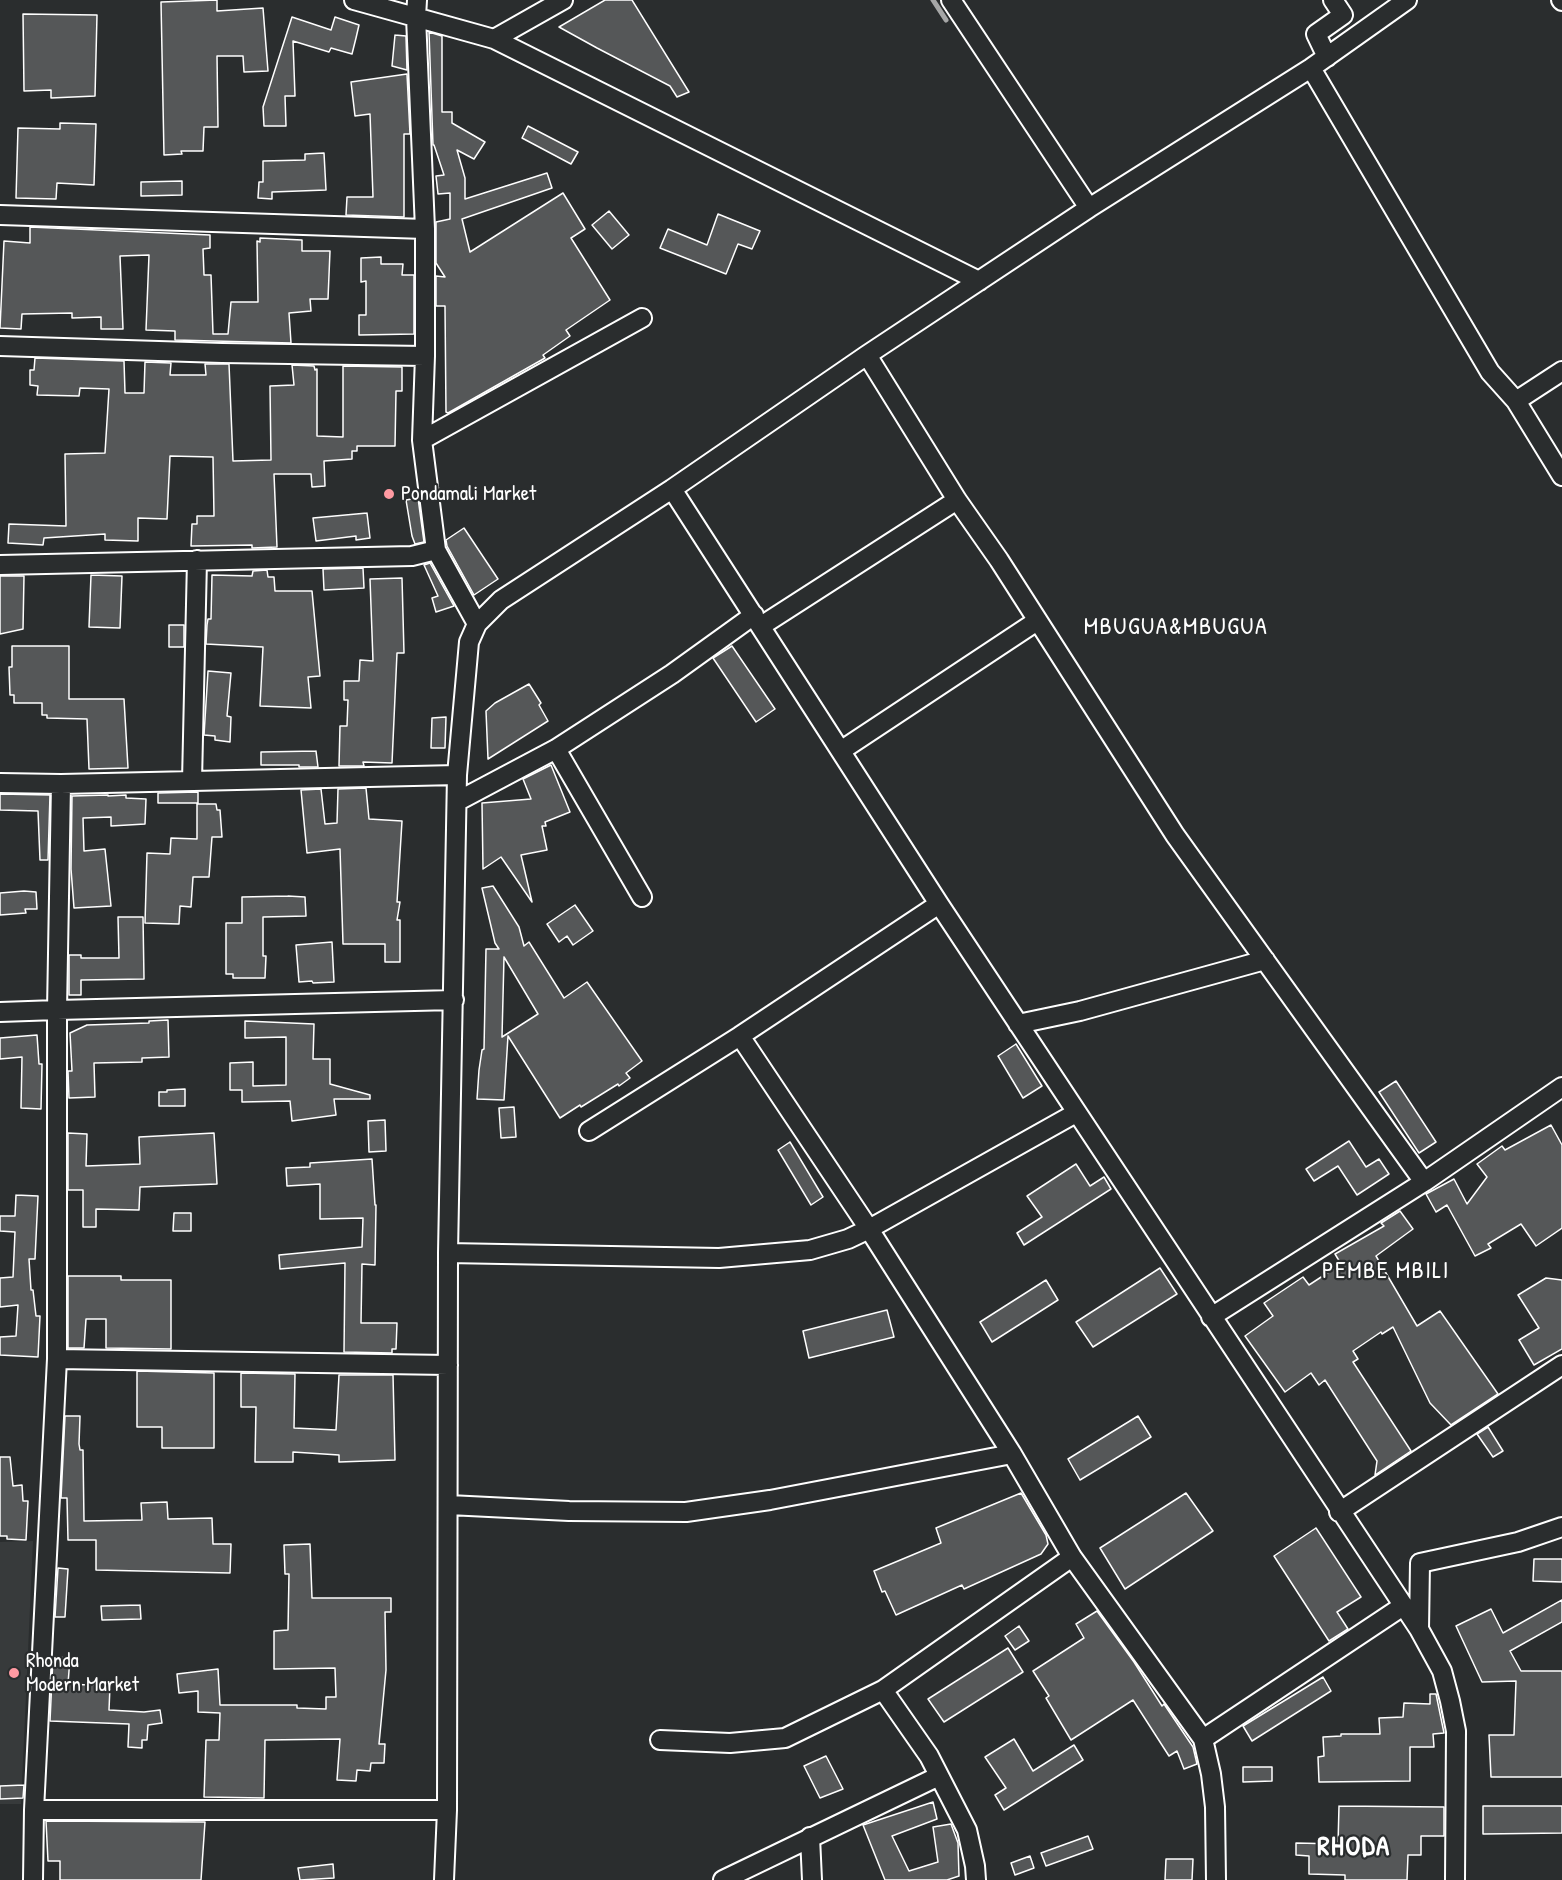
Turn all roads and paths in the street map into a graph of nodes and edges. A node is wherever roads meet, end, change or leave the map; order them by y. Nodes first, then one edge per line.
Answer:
1 (354, 0) edge
2 (563, 0) edge
3 (951, 0) edge
4 (1333, 0) edge
5 (1407, 0) edge
6 (416, 9) edge
7 (494, 39) junction
8 (1327, 57) junction
9 (1311, 68) junction
10 (1089, 208) junction
11 (0, 215) edge
12 (425, 229) junction
13 (979, 281) junction
14 (642, 318) dead end
15 (0, 346) edge
16 (867, 355) junction
17 (425, 356) junction
18 (1562, 371) edge
19 (1516, 401) junction
20 (422, 440) junction
21 (1562, 476) edge
22 (672, 489) junction
23 (957, 500) junction
24 (436, 550) junction
25 (197, 560) junction
26 (0, 565) edge
27 (758, 621) junction
28 (1037, 621) junction
29 (477, 624) junction
30 (556, 749) junction
31 (842, 750) junction
32 (457, 775) junction
33 (192, 781) junction
34 (0, 783) edge
35 (61, 784) junction
36 (458, 801) junction
37 (642, 897) dead end
38 (939, 904) junction
39 (1265, 960) junction
40 (454, 1000) junction
41 (57, 1010) junction
42 (0, 1012) edge
43 (1018, 1024) junction
44 (740, 1036) junction
45 (1562, 1087) edge
46 (1076, 1113) junction
47 (589, 1131) dead end
48 (1424, 1182) junction
49 (869, 1228) junction
50 (448, 1253) junction
51 (1211, 1317) junction
52 (57, 1359) junction
53 (448, 1365) junction
54 (1562, 1365) edge
55 (1012, 1454) junction
56 (449, 1505) junction
57 (1339, 1512) junction
58 (1562, 1527) edge
59 (1072, 1557) junction
60 (1403, 1606) junction
61 (1419, 1629) junction
62 (883, 1690) junction
63 (1203, 1739) junction
64 (660, 1740) dead end
65 (939, 1776) junction
66 (34, 1810) junction
67 (447, 1810) junction
68 (810, 1837) junction
69 (33, 1880) edge
70 (444, 1880) edge
71 (723, 1880) edge
72 (812, 1880) edge
73 (975, 1880) edge
74 (1216, 1880) edge
75 (1455, 1880) edge

1 - 6 street
2 - 7 street
3 - 10 street
4 - 8 street
5 - 8 street
6 - 7 street
6 - 12 street
7 - 13 street
8 - 9 street
9 - 10 street
9 - 19 street
10 - 13 street
11 - 12 street
12 - 17 street
13 - 16 street
14 - 20 street
15 - 17 street
16 - 22 street
16 - 23 street
17 - 20 street
18 - 19 street
19 - 21 street
20 - 24 street
22 - 27 street
22 - 29 street
23 - 27 street
23 - 28 street
24 - 25 street
24 - 29 street
25 - 26 street
25 - 33 street
27 - 30 street
27 - 31 street
28 - 31 street
28 - 39 street
29 - 32 street
30 - 36 street
30 - 37 street
31 - 38 street
32 - 33 street
32 - 36 street
33 - 35 street
34 - 35 street
35 - 41 street
36 - 40 street
38 - 43 street
38 - 44 street
39 - 43 street
39 - 48 street
40 - 41 street
40 - 50 street
41 - 42 street
41 - 52 street
43 - 46 street
44 - 47 street
44 - 49 street
45 - 48 street
46 - 49 street
46 - 51 street
48 - 51 street
49 - 50 street
49 - 55 street
50 - 53 street
51 - 57 street
52 - 53 street
52 - 66 street
53 - 56 street
54 - 57 street
55 - 56 street
55 - 59 street
56 - 67 street
57 - 60 street
58 - 61 street
59 - 62 street
59 - 63 street
60 - 61 street
60 - 63 street
61 - 75 street
62 - 64 street
62 - 65 street
63 - 74 street
65 - 68 street
65 - 73 street
66 - 67 street
66 - 69 street
67 - 70 street
68 - 71 street
68 - 72 street

